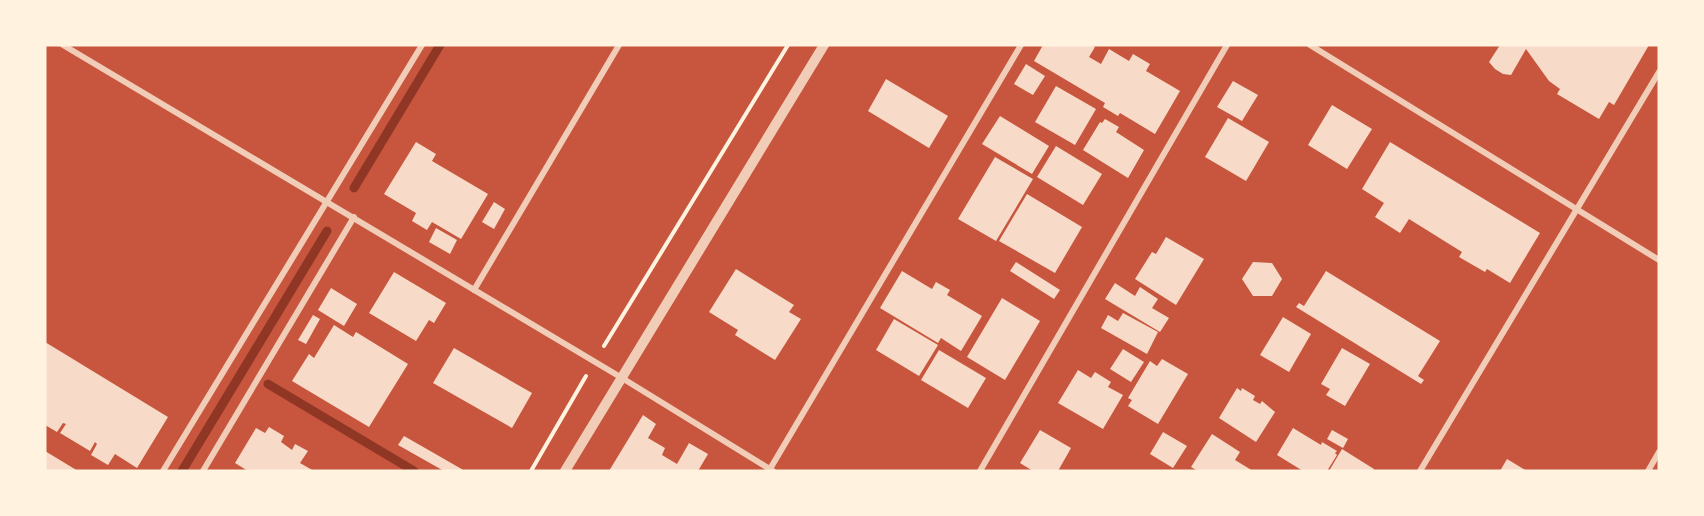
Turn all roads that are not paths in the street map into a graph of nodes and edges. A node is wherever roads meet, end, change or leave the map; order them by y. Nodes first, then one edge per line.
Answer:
1 (63, 45) edge
2 (422, 45) edge
3 (620, 45) edge
4 (824, 45) edge
5 (1021, 45) edge
6 (1227, 45) edge
7 (1310, 45) edge
8 (1659, 72) edge
9 (328, 202) junction
10 (1576, 209) junction
11 (354, 217) junction
12 (1659, 260) edge
13 (474, 290) junction
14 (622, 378) junction
15 (1659, 452) edge
16 (771, 470) edge
17 (163, 471) edge
18 (203, 471) edge
19 (565, 471) edge
20 (980, 471) edge
21 (1420, 471) edge
22 (1648, 471) edge

1 - 9 street
2 - 9 street
3 - 13 street
4 - 14 street
5 - 16 street
6 - 20 street
7 - 10 street
8 - 10 street
9 - 11 street
9 - 17 street
10 - 12 street
10 - 21 street
11 - 13 street
11 - 18 street
13 - 14 street
14 - 16 street
14 - 19 street
15 - 22 street

